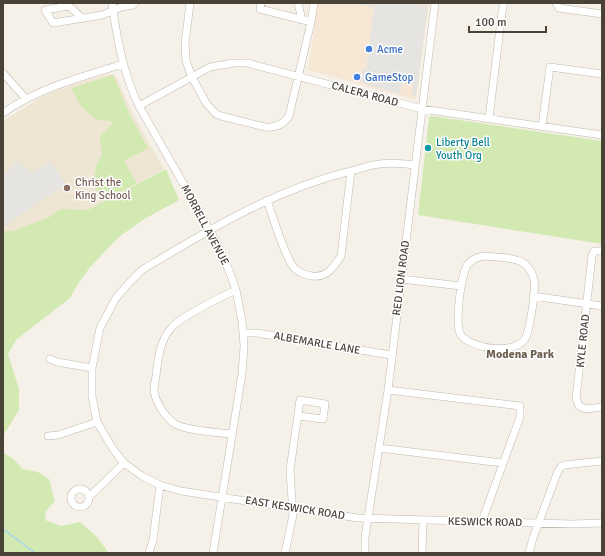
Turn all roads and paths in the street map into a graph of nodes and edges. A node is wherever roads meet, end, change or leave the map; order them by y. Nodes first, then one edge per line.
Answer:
1 (190, 3) edge
2 (261, 3) edge
3 (298, 3) edge
4 (314, 3) edge
5 (435, 3) edge
6 (504, 3) edge
7 (556, 3) edge
8 (135, 4) edge
9 (113, 7) edge
10 (602, 14) edge
11 (82, 18) dead end
12 (302, 20) junction
13 (311, 22) junction
14 (123, 64) junction
15 (3, 73) edge
16 (602, 74) edge
17 (298, 76) junction
18 (192, 77) junction
19 (26, 99) junction
20 (139, 106) junction
21 (422, 109) junction
22 (3, 114) edge
23 (489, 118) junction
24 (542, 126) junction
25 (602, 135) edge
26 (415, 165) junction
27 (351, 171) junction
28 (267, 200) junction
29 (210, 231) junction
30 (602, 252) edge
31 (401, 279) junction
32 (461, 286) junction
33 (236, 290) junction
34 (533, 296) junction
35 (587, 304) junction
36 (602, 306) edge
37 (243, 333) junction
38 (391, 355) junction
39 (50, 359) dead end
40 (92, 368) junction
41 (388, 390) junction
42 (602, 407) edge
43 (299, 416) dead end
44 (98, 422) junction
45 (232, 434) junction
46 (48, 436) dead end
47 (379, 448) junction
48 (602, 461) edge
49 (124, 463) junction
50 (502, 463) junction
51 (160, 486) junction
52 (90, 497) dead end
53 (222, 497) junction
54 (292, 508) junction
55 (368, 518) junction
56 (423, 521) junction
57 (482, 521) junction
58 (539, 522) junction
59 (602, 523) edge
60 (149, 553) edge
61 (213, 553) edge
62 (285, 553) edge
63 (364, 553) edge
64 (422, 553) edge
65 (529, 553) edge

1 - 18 street
2 - 12 street
3 - 12 street
4 - 13 street
5 - 21 street, RED LION ROAD
6 - 23 street
7 - 10 street
8 - 9 street
9 - 11 street
9 - 14 street, MORRELL AVENUE
12 - 13 street
13 - 17 street
14 - 19 street
14 - 20 street, MORRELL AVENUE
15 - 19 street
16 - 24 street
17 - 18 street, CALERA ROAD
17 - 18 street
17 - 21 street, CALERA ROAD
18 - 20 street, CALERA ROAD
19 - 22 street
20 - 29 street, MORRELL AVENUE
21 - 23 street, CALERA ROAD
21 - 26 street, RED LION ROAD
23 - 24 street, CALERA ROAD
24 - 25 street, CALERA ROAD
26 - 27 street, EAST KESWICK ROAD
26 - 31 street, RED LION ROAD
27 - 28 street, EAST KESWICK ROAD
27 - 28 street
28 - 29 street, EAST KESWICK ROAD
29 - 33 street, MORRELL AVENUE
29 - 40 street, EAST KESWICK ROAD
30 - 35 street, KYLE ROAD
31 - 32 street
31 - 38 street, RED LION ROAD
32 - 34 street
32 - 34 street
33 - 37 street, MORRELL AVENUE
33 - 45 street
34 - 35 street
35 - 36 street
35 - 42 street, KYLE ROAD
37 - 38 street, ALBEMARLE LANE
37 - 45 street, MORRELL AVENUE
38 - 41 street, RED LION ROAD
39 - 40 street
40 - 44 street, EAST KESWICK ROAD
41 - 47 street, RED LION ROAD
41 - 50 street
43 - 54 street
44 - 46 street
44 - 49 street, EAST KESWICK ROAD
45 - 53 street, MORRELL AVENUE
47 - 50 street
47 - 55 street, RED LION ROAD
48 - 58 street
49 - 51 street, EAST KESWICK ROAD
49 - 52 street
50 - 57 street
51 - 53 street, EAST KESWICK ROAD
51 - 60 street
53 - 54 street, EAST KESWICK ROAD
53 - 61 street, MORRELL AVENUE
54 - 55 street, EAST KESWICK ROAD
54 - 62 street
55 - 56 street, KESWICK ROAD
55 - 63 street, RED LION ROAD
56 - 57 street, KESWICK ROAD
56 - 64 street
57 - 58 street, KESWICK ROAD
58 - 59 street, KESWICK ROAD
58 - 65 street

